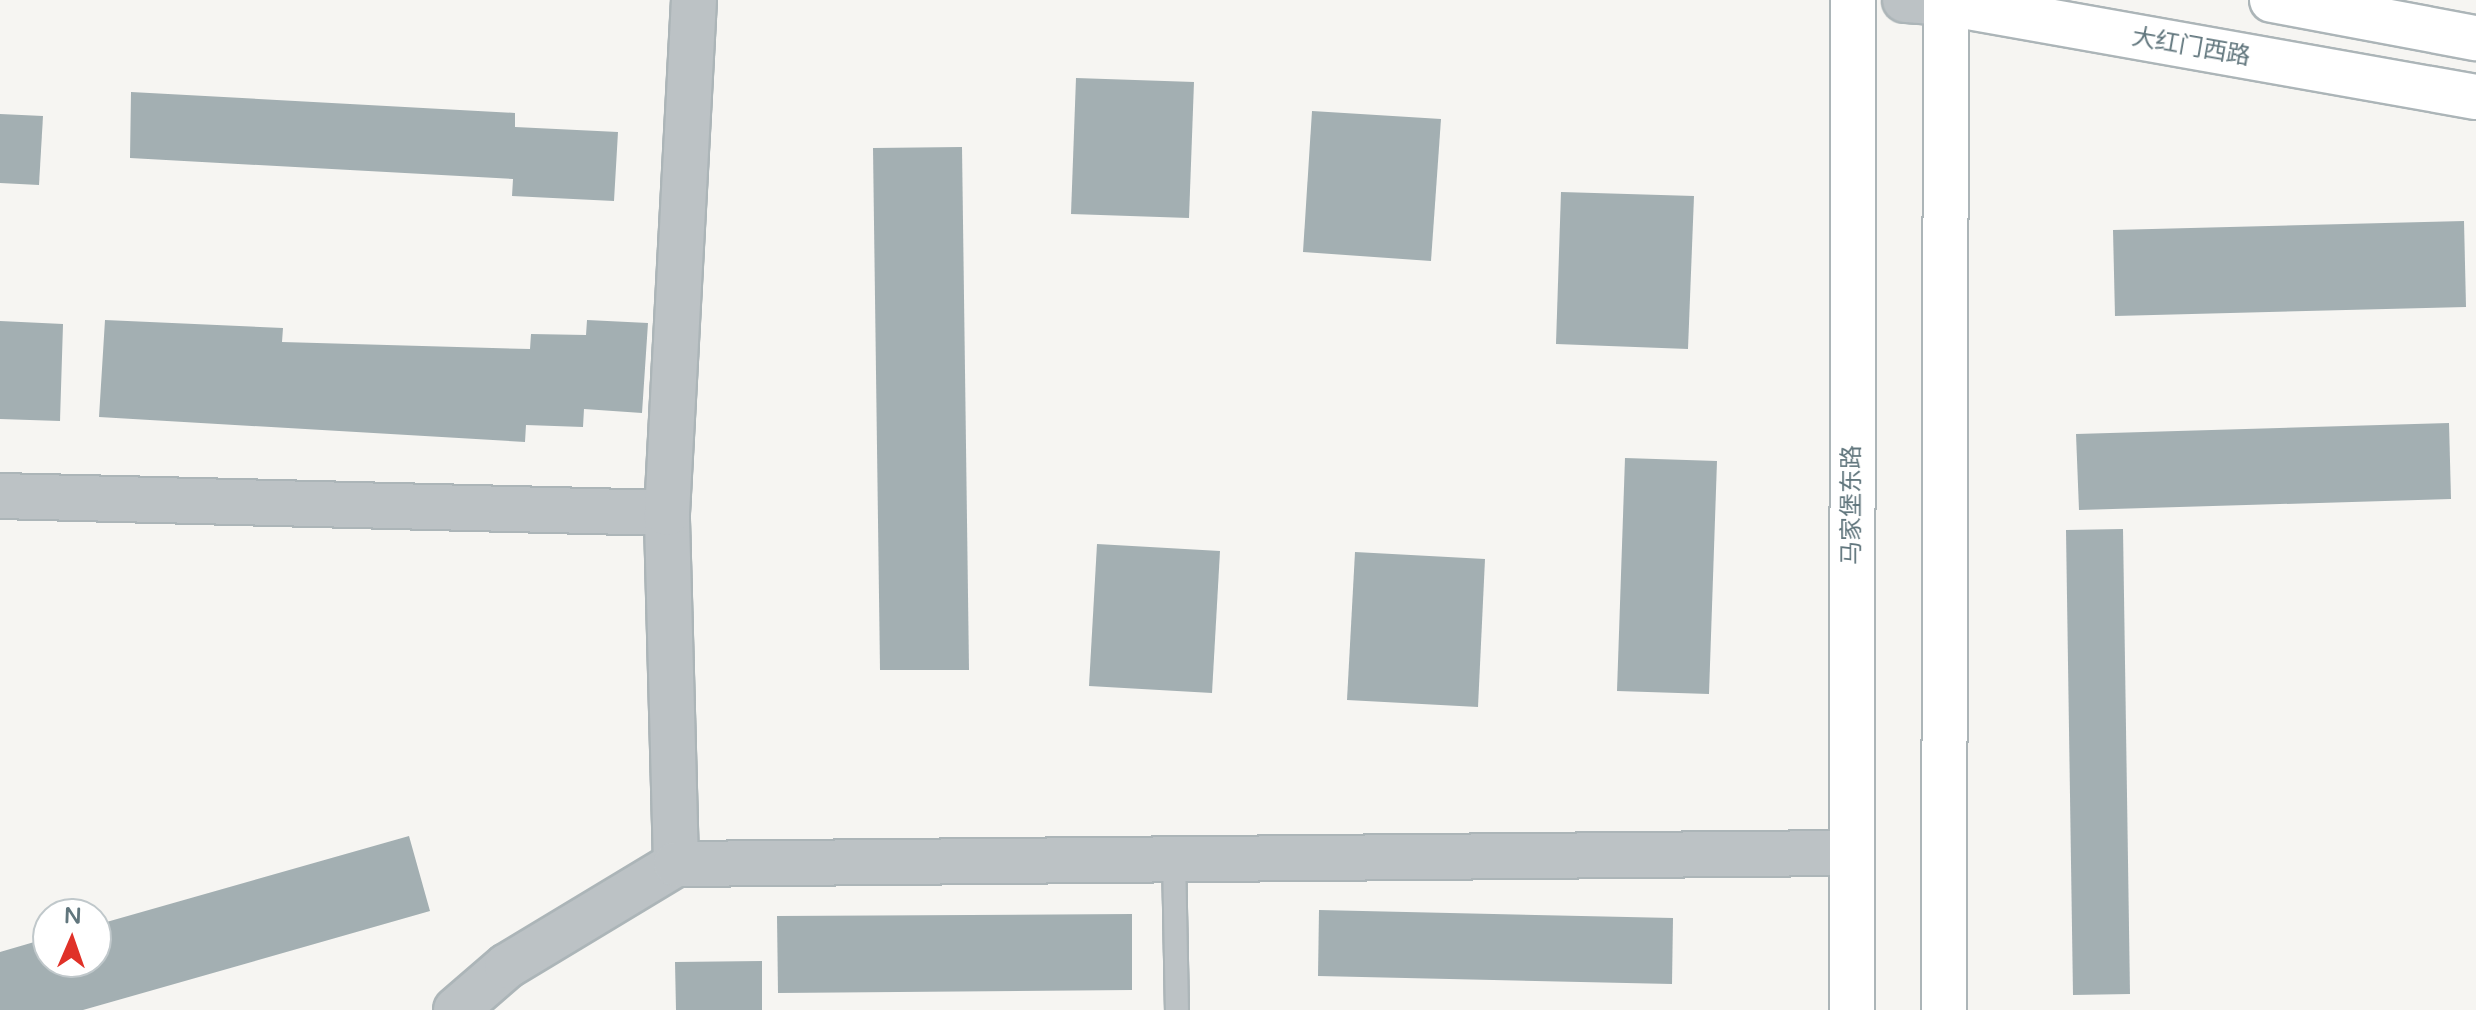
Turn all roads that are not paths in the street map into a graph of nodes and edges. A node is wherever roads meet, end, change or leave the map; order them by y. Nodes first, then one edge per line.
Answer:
1 (694, 0) edge
2 (1853, 0) edge
3 (2272, 0) edge
4 (1932, 1) edge
5 (2476, 38) edge
6 (2476, 97) edge
7 (0, 496) edge
8 (667, 513) junction
9 (1851, 853) junction
10 (1174, 856) junction
11 (676, 864) junction
12 (456, 1010) edge
13 (1177, 1010) edge
14 (1852, 1010) edge
15 (1944, 1010) edge

1 - 8 street
2 - 9 main road, 马家堡东路
3 - 5 main road
4 - 6 main road, 大红门西路
4 - 15 main road
7 - 8 street
8 - 11 street
9 - 10 street
9 - 14 main road, 马家堡东路
10 - 11 street
10 - 13 lane
11 - 12 street

